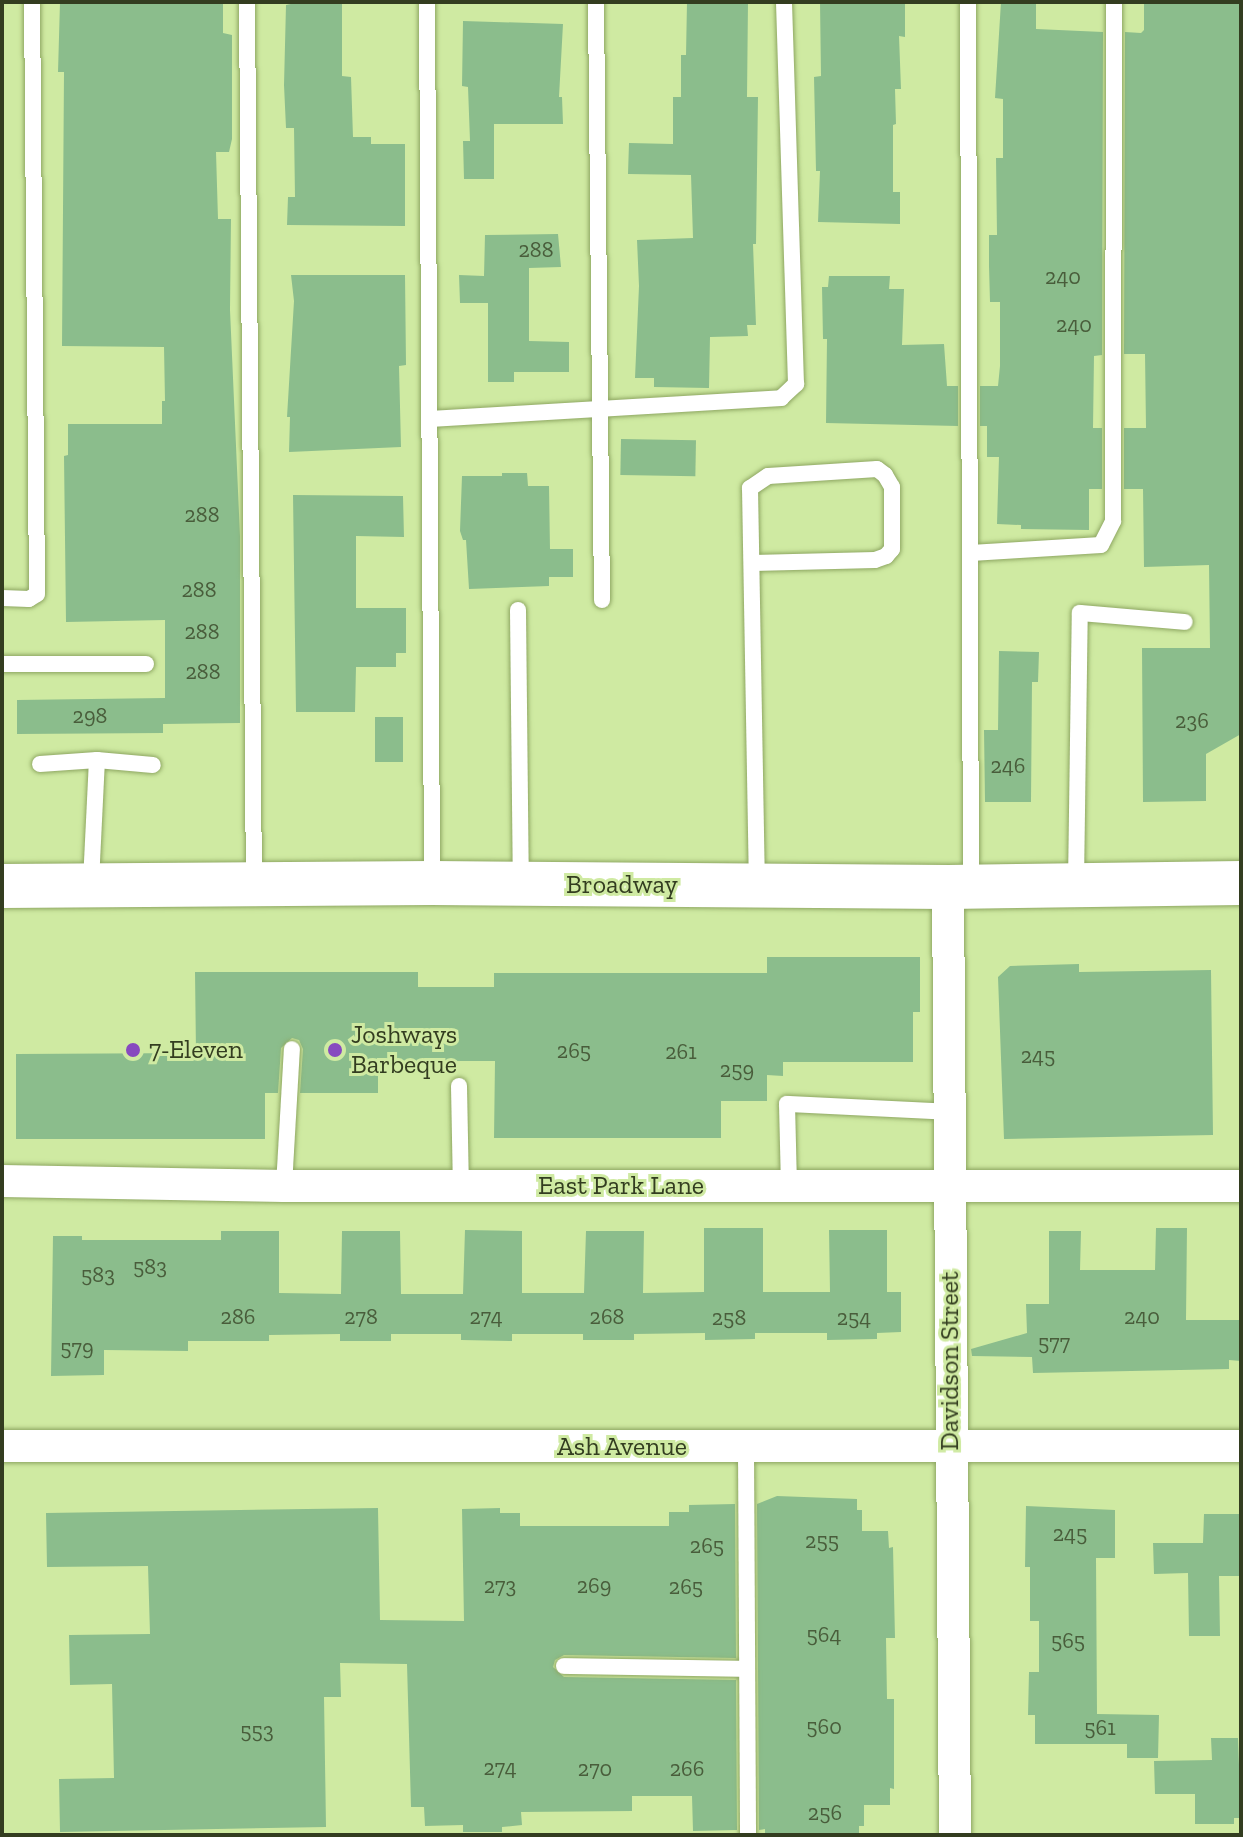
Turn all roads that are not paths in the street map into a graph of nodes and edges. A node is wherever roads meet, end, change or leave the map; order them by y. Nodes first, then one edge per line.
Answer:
1 (32, 2) edge
2 (247, 2) edge
3 (427, 2) edge
4 (596, 2) edge
5 (784, 2) edge
6 (968, 2) edge
7 (1114, 2) edge
8 (598, 411) junction
9 (430, 419) junction
10 (971, 553) junction
11 (753, 563) junction
12 (2, 598) edge
13 (602, 600) dead end
14 (518, 610) dead end
15 (1185, 622) dead end
16 (2, 664) edge
17 (146, 664) dead end
18 (97, 760) junction
19 (40, 764) dead end
20 (153, 765) dead end
21 (432, 883) junction
22 (1241, 883) edge
23 (521, 884) junction
24 (757, 884) junction
25 (254, 885) junction
26 (1076, 885) junction
27 (2, 886) edge
28 (91, 886) junction
29 (959, 886) junction
30 (292, 1049) dead end
31 (459, 1086) dead end
32 (950, 1112) junction
33 (2, 1181) edge
34 (284, 1186) junction
35 (461, 1186) junction
36 (789, 1186) junction
37 (1241, 1186) edge
38 (950, 1187) junction
39 (2, 1446) edge
40 (1241, 1446) edge
41 (746, 1448) junction
42 (949, 1448) junction
43 (564, 1666) dead end
44 (746, 1669) junction
45 (748, 1835) edge
46 (955, 1835) edge

1 - 12 lane
2 - 25 lane
3 - 9 lane
4 - 8 lane
5 - 8 lane
6 - 10 lane
7 - 10 lane
8 - 9 lane
8 - 13 lane
9 - 21 lane
10 - 29 lane
11 - 11 lane
11 - 24 lane
14 - 23 lane
15 - 26 lane
16 - 17 lane
18 - 19 lane
18 - 20 lane
18 - 28 lane
21 - 23 main road, Broadway
21 - 25 main road, Broadway
22 - 26 main road, Broadway
23 - 24 main road, Broadway
24 - 29 main road, Broadway
25 - 28 main road, Broadway
26 - 29 main road, Broadway
27 - 28 main road, Broadway
29 - 32 street, Davidson Street
30 - 34 lane
31 - 35 lane
32 - 36 lane
32 - 38 street, Davidson Street
33 - 34 street, East Park Lane
34 - 35 street, East Park Lane
35 - 36 street, East Park Lane
36 - 38 street, East Park Lane
37 - 38 street, East Park Lane
38 - 42 street, Davidson Street
39 - 41 street, Ash Avenue
40 - 42 street, Ash Avenue
41 - 42 street, Ash Avenue
41 - 44 lane
42 - 46 street, Davidson Street
43 - 44 lane
44 - 45 lane

